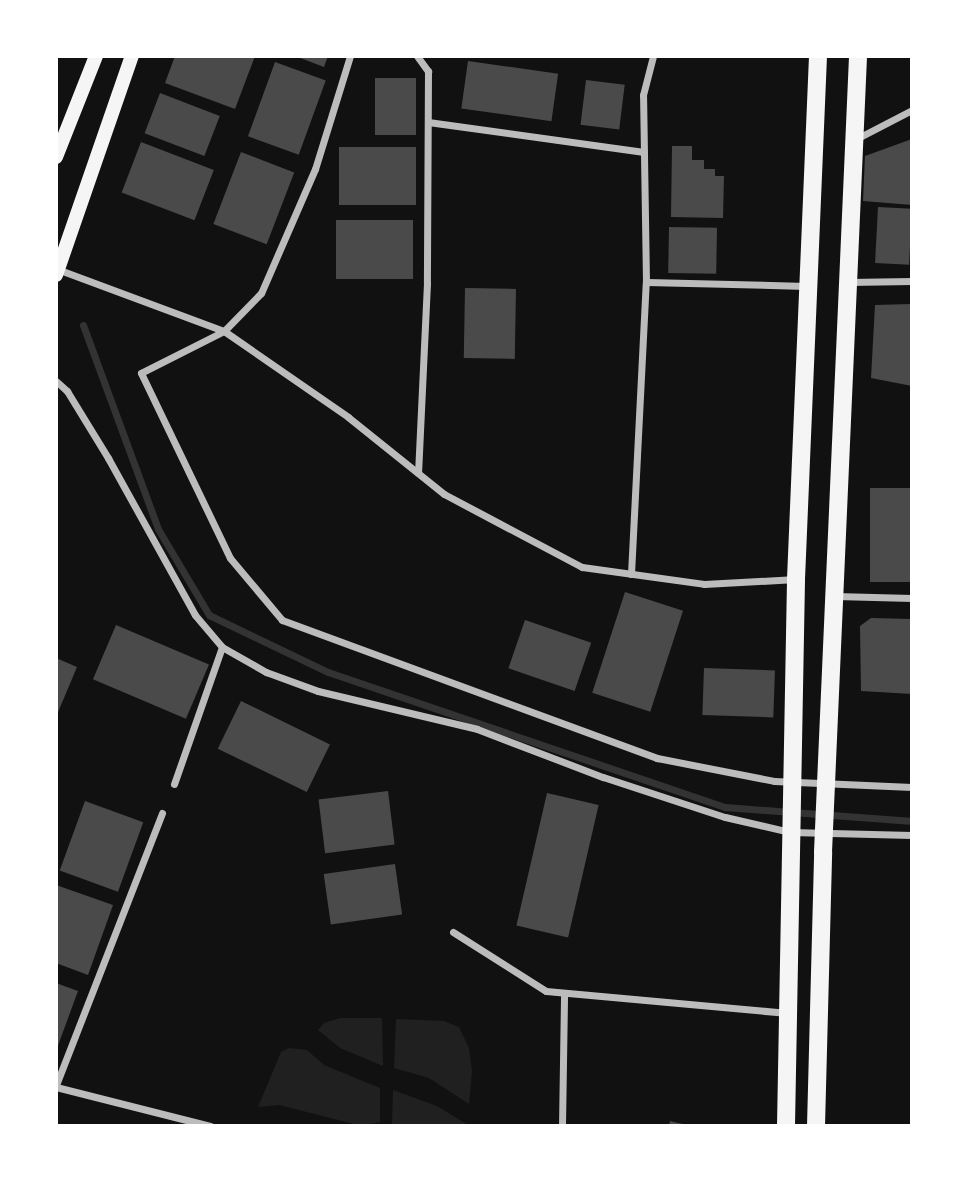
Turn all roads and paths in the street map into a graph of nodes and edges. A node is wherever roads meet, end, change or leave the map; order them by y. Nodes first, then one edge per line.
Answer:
1 (96, 56) edge
2 (132, 56) edge
3 (350, 56) edge
4 (417, 56) edge
5 (653, 56) edge
6 (818, 56) edge
7 (858, 56) edge
8 (912, 110) edge
9 (428, 122) junction
10 (856, 139) junction
11 (644, 152) junction
12 (56, 157) edge
13 (57, 271) edge
14 (912, 281) edge
15 (646, 282) junction
16 (847, 282) junction
17 (806, 286) junction
18 (224, 331) junction
19 (56, 381) edge
20 (418, 473) junction
21 (631, 574) junction
22 (796, 579) junction
23 (834, 596) junction
24 (912, 598) edge
25 (222, 648) junction
26 (792, 782) junction
27 (826, 783) junction
28 (174, 784) dead end
29 (912, 787) edge
30 (162, 813) dead end
31 (790, 832) junction
32 (824, 833) junction
33 (912, 835) edge
34 (453, 932) dead end
35 (564, 993) junction
36 (789, 1013) junction
37 (56, 1086) edge
38 (210, 1126) edge
39 (562, 1126) edge
40 (786, 1126) edge
41 (816, 1126) edge

1 - 12 main road
2 - 13 main road
3 - 18 street
4 - 9 street
5 - 11 street
6 - 17 main road
7 - 10 main road
8 - 10 street
9 - 11 street
9 - 20 street
10 - 16 main road
11 - 15 street
13 - 18 street
14 - 16 street
15 - 17 street
15 - 21 street
16 - 23 main road
17 - 22 main road
18 - 20 street
18 - 26 street
19 - 25 street
20 - 21 street
21 - 22 street
22 - 26 main road
23 - 24 street
23 - 27 main road
25 - 28 street
25 - 31 street
26 - 27 street
26 - 31 main road
27 - 29 street
27 - 32 main road
30 - 37 street
31 - 32 street
31 - 36 main road
32 - 33 street
32 - 41 main road
34 - 35 street
35 - 36 street
35 - 39 street
36 - 40 main road
37 - 38 street

